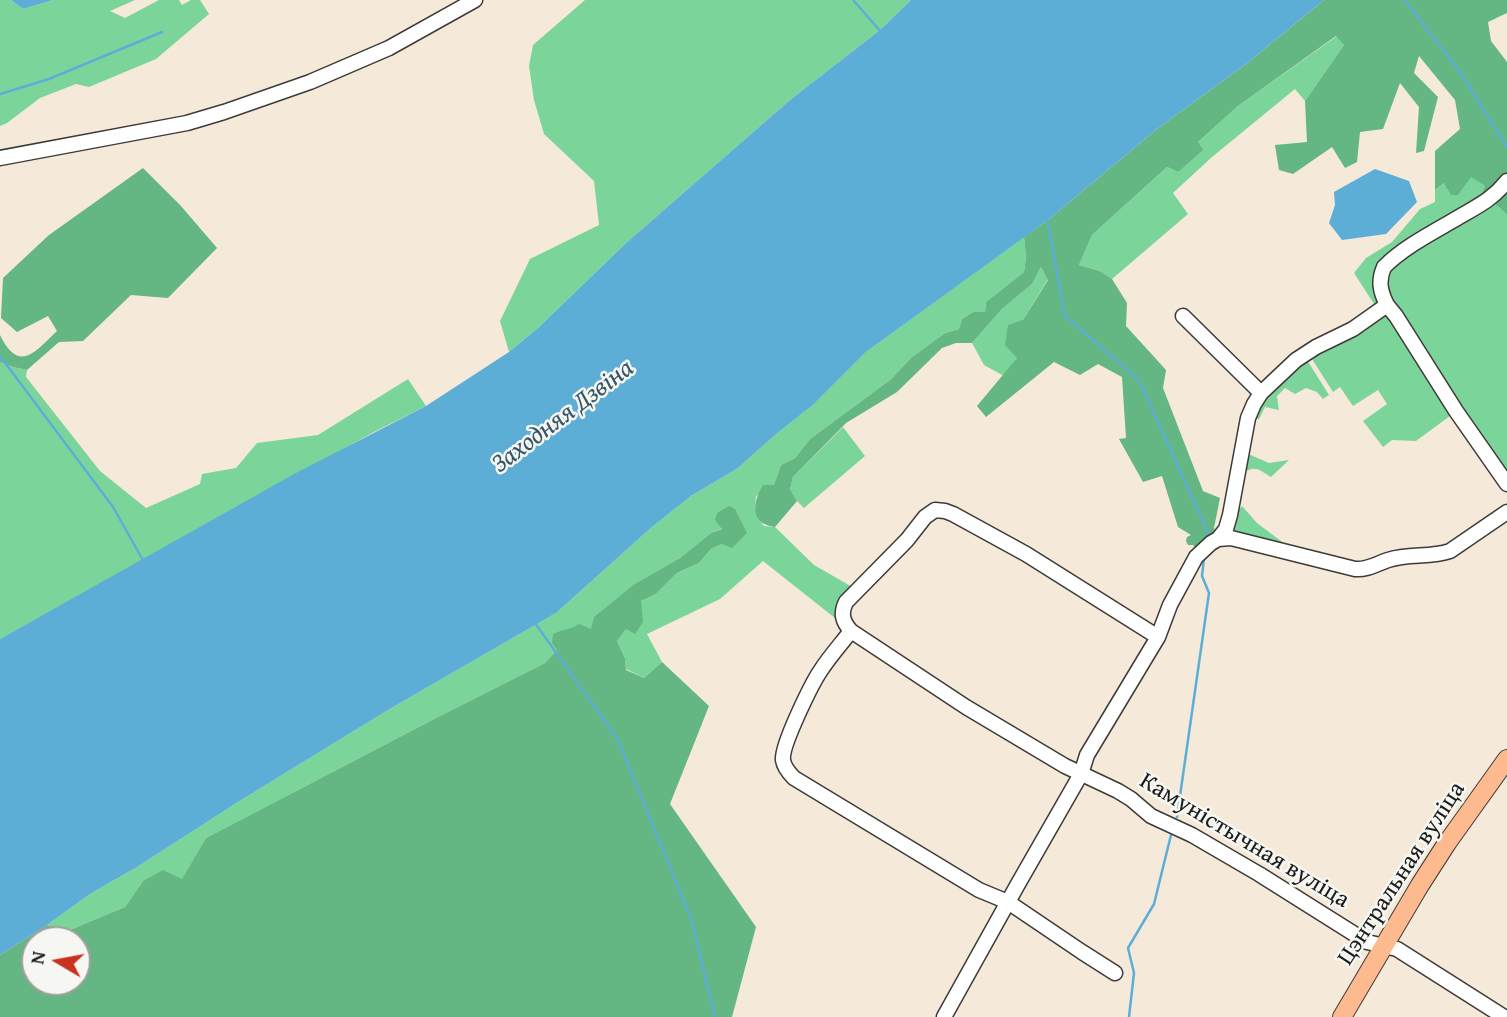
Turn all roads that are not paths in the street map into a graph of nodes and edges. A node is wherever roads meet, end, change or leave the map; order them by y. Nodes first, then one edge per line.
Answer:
1 (475, 0) edge
2 (0, 158) edge
3 (1507, 181) edge
4 (1387, 305) junction
5 (1183, 316) dead end
6 (1261, 393) junction
7 (1507, 484) edge
8 (1507, 512) edge
9 (1218, 539) junction
10 (851, 631) junction
11 (1158, 637) junction
12 (1507, 759) edge
13 (1081, 774) junction
14 (1008, 902) junction
15 (1383, 946) junction
16 (1115, 972) dead end
17 (944, 1017) edge
18 (1342, 1017) edge
19 (1504, 1017) edge

1 - 2 street
3 - 4 street
4 - 6 street
4 - 7 street
5 - 6 street
6 - 9 street
8 - 9 street
9 - 11 street
10 - 11 street
10 - 13 street, Камуністычная вуліца
10 - 14 street
11 - 13 street
12 - 15 main road, Цэнтральная вуліца
13 - 14 street
13 - 15 street, Камуністычная вуліца
14 - 16 street
14 - 17 street
15 - 18 main road, Цэнтральная вуліца
15 - 19 street, Камуністычная вуліца

